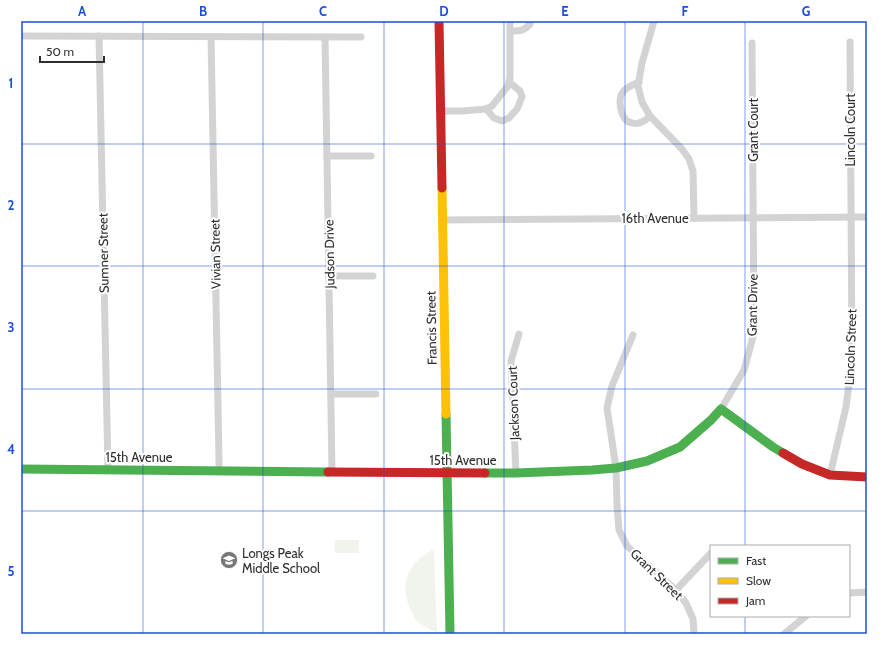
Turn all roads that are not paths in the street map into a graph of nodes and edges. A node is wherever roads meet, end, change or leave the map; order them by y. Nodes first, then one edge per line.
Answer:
1 (438, 21) edge
2 (510, 21) edge
3 (530, 21) edge
4 (654, 21) edge
5 (510, 31) junction
6 (21, 36) edge
7 (99, 36) junction
8 (211, 37) junction
9 (325, 37) junction
10 (361, 38) dead end
11 (850, 42) dead end
12 (752, 43) dead end
13 (509, 82) junction
14 (639, 82) junction
15 (486, 109) junction
16 (440, 111) junction
17 (650, 116) junction
18 (327, 156) junction
19 (371, 156) dead end
20 (753, 217) junction
21 (850, 217) junction
22 (867, 217) edge
23 (694, 218) junction
24 (442, 220) junction
25 (329, 276) junction
26 (373, 276) dead end
27 (519, 334) dead end
28 (633, 335) dead end
29 (331, 394) junction
30 (376, 394) dead end
31 (721, 409) junction
32 (616, 468) junction
33 (21, 469) edge
34 (108, 470) junction
35 (219, 471) junction
36 (332, 472) junction
37 (447, 472) junction
38 (516, 473) junction
39 (830, 475) junction
40 (867, 477) edge
41 (710, 554) edge
42 (676, 590) junction
43 (867, 592) edge
44 (850, 593) edge
45 (805, 617) edge
46 (450, 634) edge
47 (694, 634) edge
48 (784, 634) edge

1 - 16 street, Francis Street
2 - 5 street
3 - 5 street
4 - 14 street
5 - 13 street
6 - 7 street
7 - 8 street
7 - 34 street, Sumner Street
8 - 9 street
8 - 35 street, Vivian Street
9 - 10 street
9 - 18 street, Judson Drive
11 - 21 street, Lincoln Court
12 - 20 street, Grant Court
13 - 15 street
13 - 15 street
14 - 17 street
14 - 17 street
15 - 16 street
16 - 24 street, Francis Street
17 - 23 street
18 - 19 street
18 - 25 street, Judson Drive
20 - 21 street, 16th Avenue
20 - 23 street, 16th Avenue
20 - 31 street, Grant Drive
21 - 22 street, 16th Avenue
21 - 39 street, Lincoln Street
23 - 24 street, 16th Avenue
24 - 37 street, Francis Street
25 - 26 street
25 - 29 street, Judson Drive
27 - 38 street, Jackson Court
28 - 32 street, Grant Street
29 - 30 street
29 - 36 street, Judson Drive
31 - 32 street, 15th Avenue
31 - 39 street
32 - 38 street, 15th Avenue
32 - 42 street, Grant Street
33 - 34 street, 15th Avenue
34 - 35 street, 15th Avenue
35 - 36 street, 15th Avenue
36 - 37 street, 15th Avenue
37 - 38 street, 15th Avenue
37 - 46 street, Francis Street
39 - 40 street
41 - 42 street
42 - 47 street, Grant Street
43 - 44 street
45 - 48 street

